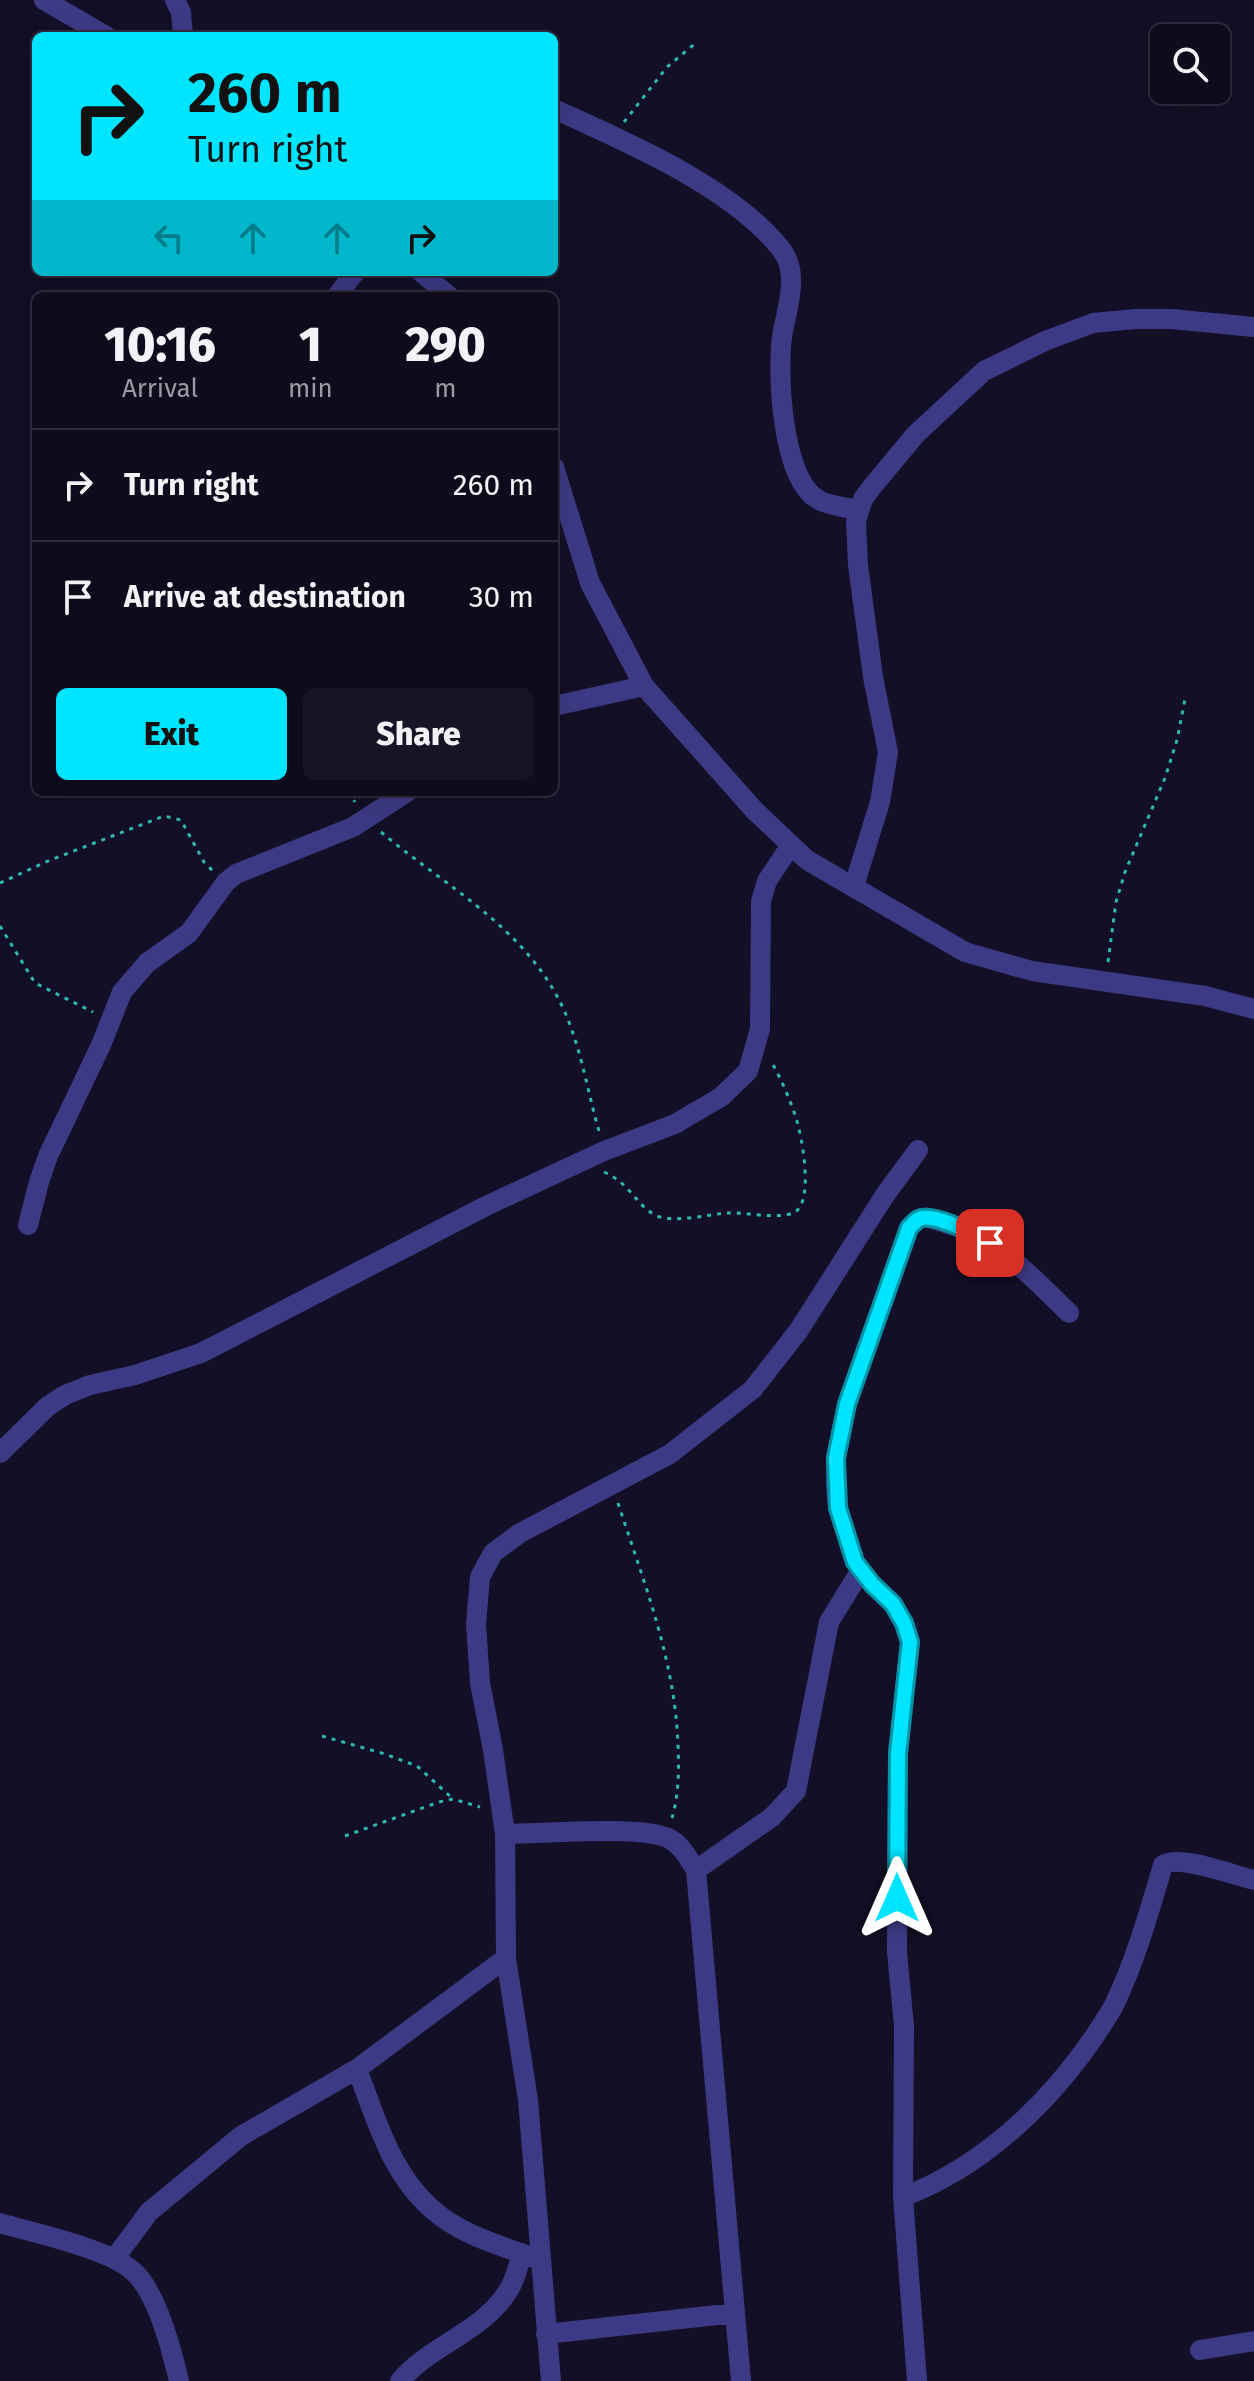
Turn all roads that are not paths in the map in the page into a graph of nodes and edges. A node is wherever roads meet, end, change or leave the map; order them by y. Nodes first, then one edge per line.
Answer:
1 (44, 0) edge
2 (175, 0) edge
3 (99, 32) edge
4 (183, 32) edge
5 (558, 111) edge
6 (426, 276) edge
7 (444, 292) edge
8 (1254, 327) edge
9 (558, 480) edge
10 (858, 510) junction
11 (644, 686) junction
12 (558, 705) edge
13 (401, 796) edge
14 (791, 845) junction
15 (854, 886) junction
16 (1254, 1009) edge
17 (918, 1150) dead end
18 (28, 1225) dead end
19 (1069, 1313) dead end
20 (0, 1453) edge
21 (861, 1570) junction
22 (503, 1826) junction
23 (696, 1870) junction
24 (1254, 1880) edge
25 (506, 1958) junction
26 (357, 2069) junction
27 (903, 2197) junction
28 (0, 2223) edge
29 (530, 2256) junction
30 (114, 2259) junction
31 (735, 2313) junction
32 (546, 2334) junction
33 (1254, 2341) edge
34 (1200, 2350) dead end
35 (179, 2381) edge
36 (400, 2381) edge
37 (551, 2381) edge
38 (741, 2381) edge
39 (917, 2381) edge

1 - 3 street
2 - 4 street
5 - 10 street
6 - 7 street
8 - 10 street
9 - 11 street
10 - 15 street
11 - 12 street
11 - 14 street
13 - 18 street
14 - 15 street
14 - 20 street
15 - 16 street
17 - 22 street
19 - 21 street
21 - 23 street
21 - 27 street
22 - 23 street
22 - 25 street
23 - 31 street
24 - 27 street
25 - 26 street
25 - 29 street
26 - 29 street
26 - 30 street
27 - 39 street
28 - 30 street
29 - 32 street
29 - 36 street
30 - 35 street
31 - 32 street
31 - 38 street
32 - 37 street
33 - 34 street

